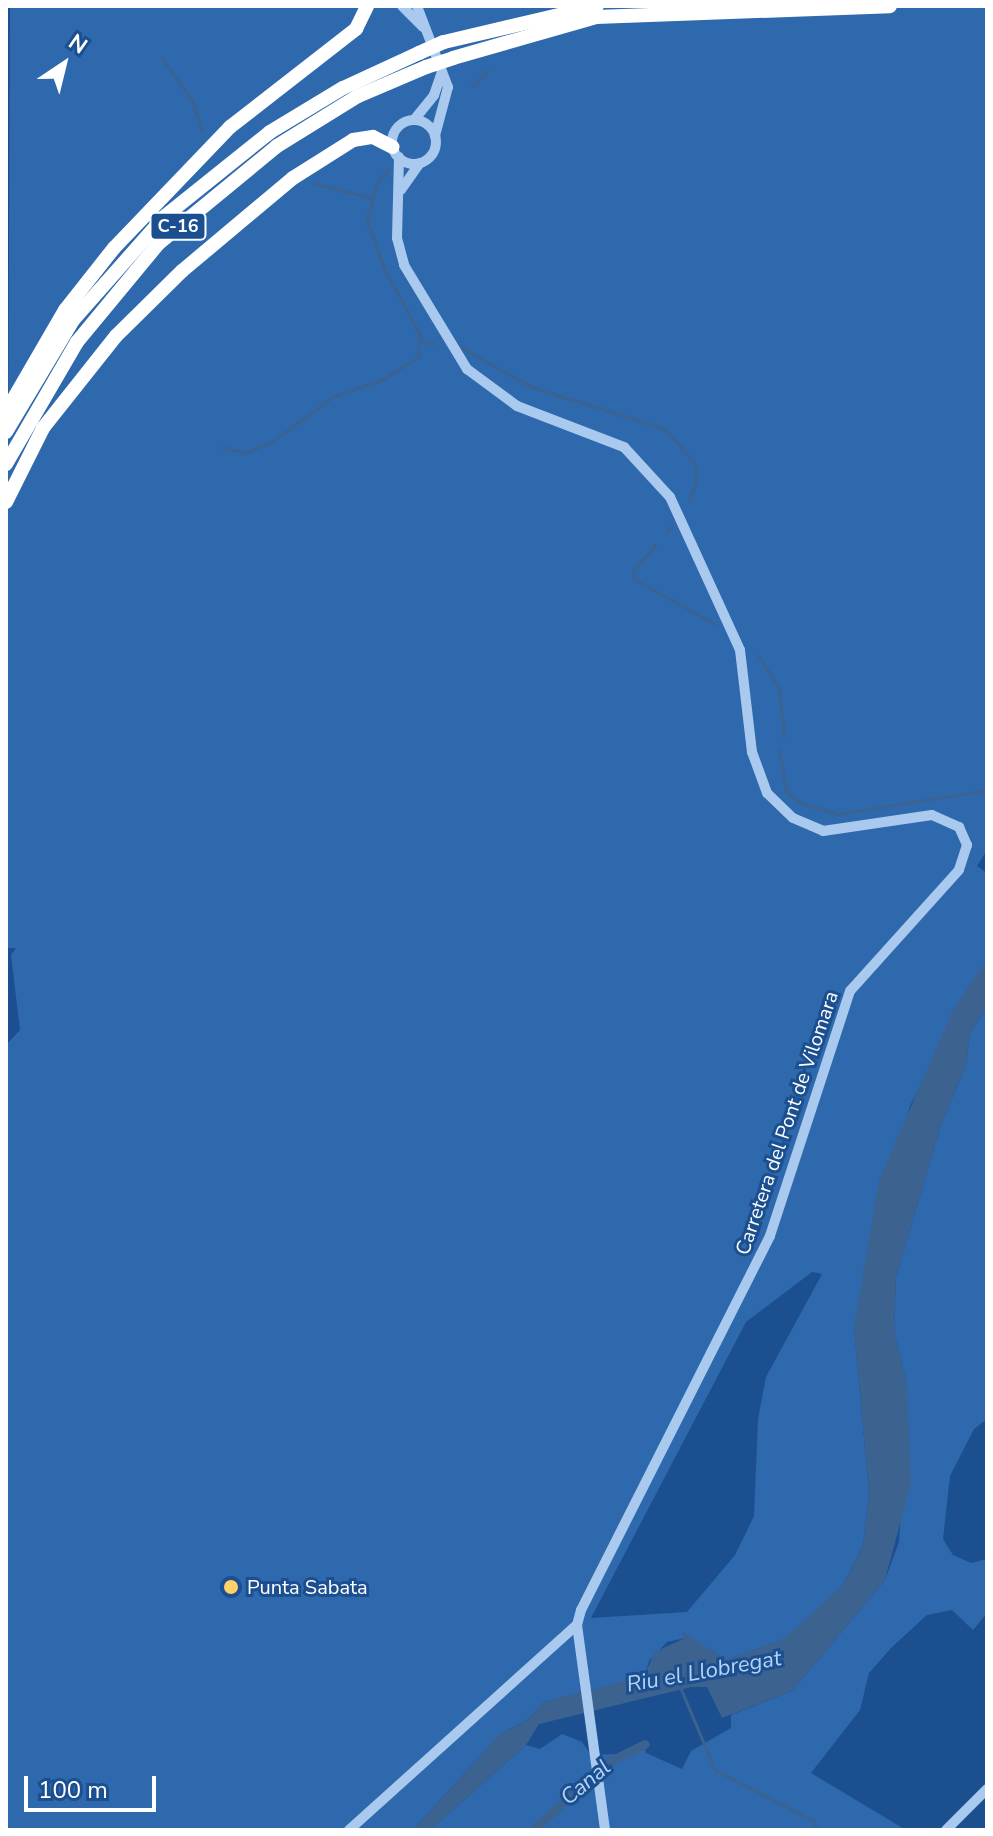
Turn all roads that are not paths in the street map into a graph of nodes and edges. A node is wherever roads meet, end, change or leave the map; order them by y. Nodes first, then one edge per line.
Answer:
1 (367, 6) edge
2 (402, 6) edge
3 (417, 6) edge
4 (597, 6) edge
5 (890, 6) edge
6 (425, 29) junction
7 (422, 60) junction
8 (442, 72) junction
9 (414, 120) junction
10 (435, 136) junction
11 (396, 152) junction
12 (420, 163) junction
13 (400, 193) junction
14 (6, 412) edge
15 (6, 432) edge
16 (6, 464) edge
17 (6, 502) edge
18 (578, 1628) junction
19 (987, 1789) edge
20 (606, 1828) edge
21 (349, 1830) edge
22 (946, 1830) edge

1 - 14 highway
2 - 6 street
3 - 6 street
4 - 7 highway, C-16, bridge
5 - 7 highway, C-16, bridge
6 - 8 street
7 - 15 highway, C-16
7 - 16 highway, C-16
8 - 9 street
8 - 10 street
9 - 10 street
9 - 11 street
10 - 12 street
11 - 12 street
11 - 13 street, Carretera del Pont de Vilomara
11 - 17 highway
12 - 13 street, Carretera del Pont de Vilomara
13 - 18 street, Carretera del Pont de Vilomara
18 - 20 street
18 - 21 street
19 - 22 street

